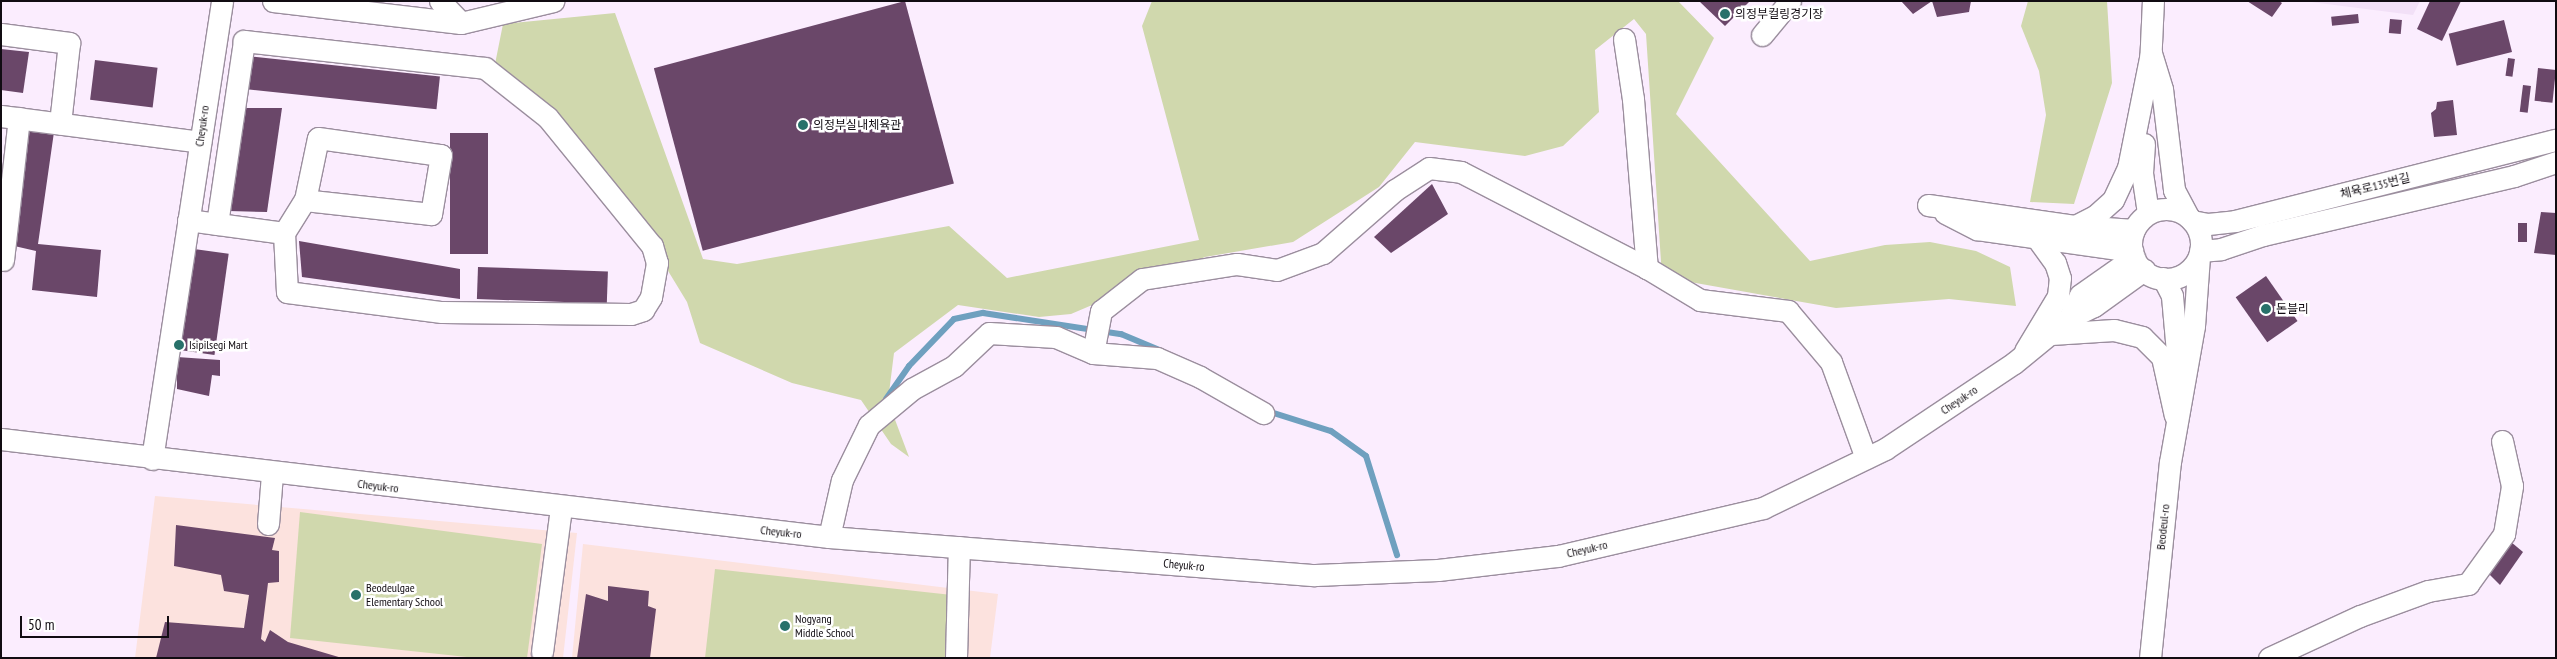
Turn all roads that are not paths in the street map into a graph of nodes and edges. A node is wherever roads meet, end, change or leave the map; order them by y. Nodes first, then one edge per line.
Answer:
1 (222, 1) edge
2 (273, 1) edge
3 (440, 1) edge
4 (462, 1) edge
5 (553, 1) edge
6 (1790, 1) edge
7 (2153, 1) edge
8 (461, 23) junction
9 (1, 34) edge
10 (1762, 35) dead end
11 (1624, 39) dead end
12 (2151, 53) junction
13 (10, 117) edge
14 (60, 123) junction
15 (2556, 140) edge
16 (200, 142) junction
17 (2556, 162) edge
18 (305, 200) junction
19 (2148, 213) junction
20 (2190, 218) junction
21 (188, 220) junction
22 (217, 224) junction
23 (2075, 226) junction
24 (284, 233) junction
25 (2036, 237) junction
26 (2200, 253) junction
27 (2141, 257) junction
28 (3, 260) dead end
29 (1647, 268) junction
30 (2052, 334) junction
31 (1094, 348) junction
32 (2014, 364) junction
33 (2181, 397) junction
34 (1263, 414) dead end
35 (2176, 423) junction
36 (1, 440) edge
37 (2502, 441) dead end
38 (1866, 458) junction
39 (152, 459) junction
40 (272, 474) junction
41 (560, 507) junction
42 (268, 524) dead end
43 (829, 537) junction
44 (959, 547) junction
45 (542, 652) dead end
46 (956, 658) edge
47 (2150, 658) edge
48 (2269, 658) edge

1 - 16 street, Cheyuk-ro
2 - 8 street
3 - 8 street
4 - 8 street
5 - 8 street
6 - 10 street
7 - 12 street
9 - 14 street
11 - 29 street
12 - 19 street
12 - 20 street
12 - 23 street
13 - 14 street
13 - 28 street
14 - 16 street
15 - 20 street, 체육로135번길
16 - 21 street, Cheyuk-ro
17 - 26 street, 체육로135번길
18 - 18 street
18 - 24 street
19 - 20 street
19 - 27 street
20 - 26 street
21 - 22 street
21 - 39 street, Cheyuk-ro
22 - 24 street
22 - 24 street
23 - 25 street
23 - 27 street
25 - 27 street
25 - 32 street
26 - 27 street
26 - 33 street
27 - 30 street, Cheyuk-ro
27 - 33 street
29 - 31 street
29 - 38 street
30 - 32 street, Cheyuk-ro
30 - 35 street
31 - 34 street
31 - 43 street
32 - 38 street, Cheyuk-ro
33 - 35 street, Beodeul-ro
35 - 47 street, Beodeul-ro
36 - 39 street, Cheyuk-ro
37 - 48 street
38 - 44 street, Cheyuk-ro
39 - 40 street, Cheyuk-ro
40 - 41 street, Cheyuk-ro
40 - 42 street
41 - 43 street, Cheyuk-ro
41 - 45 street
43 - 44 street, Cheyuk-ro
44 - 46 street

